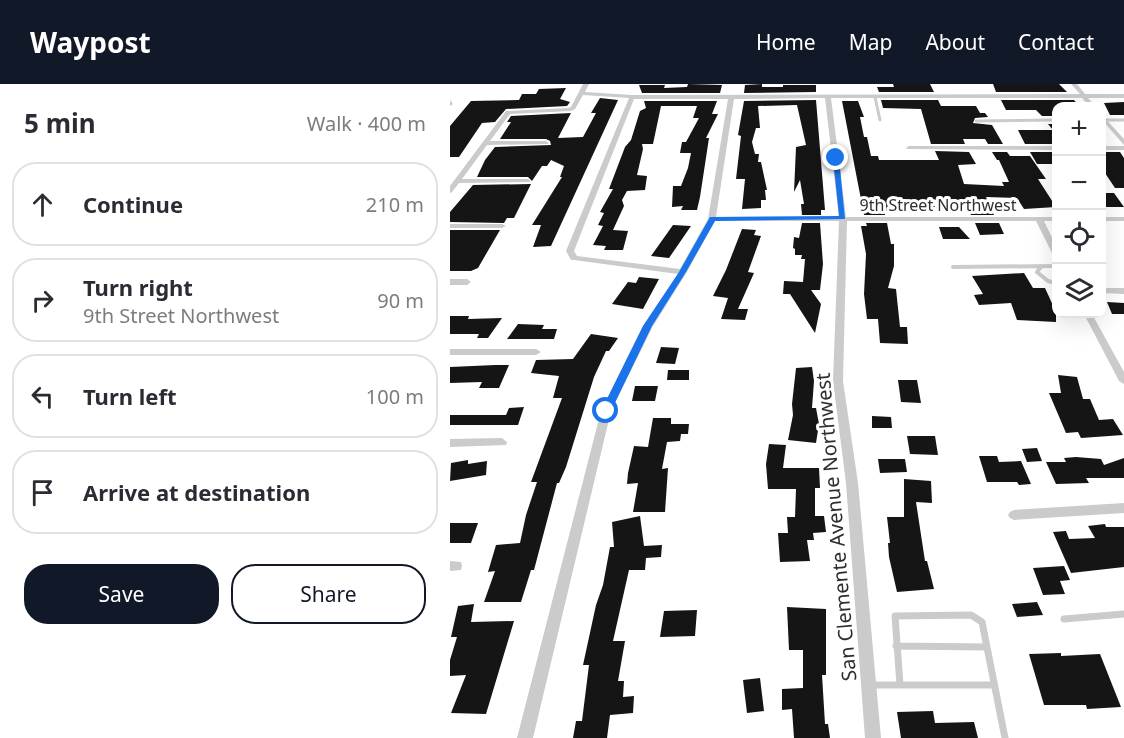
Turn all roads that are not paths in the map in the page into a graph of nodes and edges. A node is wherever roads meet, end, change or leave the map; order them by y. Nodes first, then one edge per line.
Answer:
1 (586, 84) edge
2 (1074, 84) edge
3 (581, 93) junction
4 (1084, 96) junction
5 (1124, 96) edge
6 (632, 97) junction
7 (731, 97) junction
8 (828, 97) junction
9 (875, 97) junction
10 (1089, 102) edge
11 (1106, 119) edge
12 (880, 120) dead end
13 (1052, 120) edge
14 (1124, 120) edge
15 (976, 121) dead end
16 (1106, 123) edge
17 (485, 143) junction
18 (546, 143) dead end
19 (1124, 143) edge
20 (909, 148) dead end
21 (1052, 148) edge
22 (1106, 148) edge
23 (1124, 148) edge
24 (458, 181) junction
25 (528, 181) dead end
26 (450, 191) edge
27 (843, 218) junction
28 (712, 219) junction
29 (1039, 219) junction
30 (1052, 219) edge
31 (1106, 219) edge
32 (1124, 219) edge
33 (450, 226) edge
34 (502, 226) dead end
35 (1052, 245) edge
36 (1052, 266) edge
37 (953, 267) dead end
38 (1042, 267) junction
39 (682, 272) junction
40 (1052, 281) edge
41 (450, 282) edge
42 (467, 282) dead end
43 (1106, 291) edge
44 (1124, 291) edge
45 (1090, 318) edge
46 (450, 352) edge
47 (536, 352) dead end
48 (1124, 381) edge
49 (502, 442) dead end
50 (450, 443) edge
51 (1124, 508) edge
52 (1014, 516) dead end
53 (1124, 614) edge
54 (1064, 619) dead end
55 (896, 646) junction
56 (987, 647) junction
57 (869, 685) junction
58 (900, 685) junction
59 (994, 685) junction
60 (525, 738) edge
61 (873, 738) edge
62 (1005, 738) edge

1 - 3 street
2 - 4 street
3 - 6 street
3 - 17 street
4 - 5 street
4 - 9 street
4 - 10 street
6 - 7 street
6 - 39 street
7 - 8 street
7 - 28 street
8 - 9 street
8 - 27 street, San Clemente Avenue Northwest
9 - 12 lane
11 - 14 lane
13 - 15 lane
16 - 19 street
17 - 18 street
17 - 24 street
20 - 21 street
22 - 23 street
24 - 25 street
24 - 26 street
27 - 28 street, 9th Street Northwest
27 - 29 street, 9th Street Northwest
27 - 57 street, San Clemente Avenue Northwest
28 - 39 street
29 - 30 street, 9th Street Northwest
29 - 35 street
31 - 32 street
33 - 34 street
36 - 38 lane
37 - 38 lane
38 - 40 lane
39 - 60 street
41 - 42 street
43 - 44 street
45 - 48 street
46 - 47 street
49 - 50 street
51 - 52 street
53 - 54 lane
55 - 56 lane
55 - 56 lane
55 - 58 lane
56 - 59 lane
57 - 58 lane
57 - 61 street, San Clemente Avenue Northwest
58 - 59 lane
59 - 62 lane

